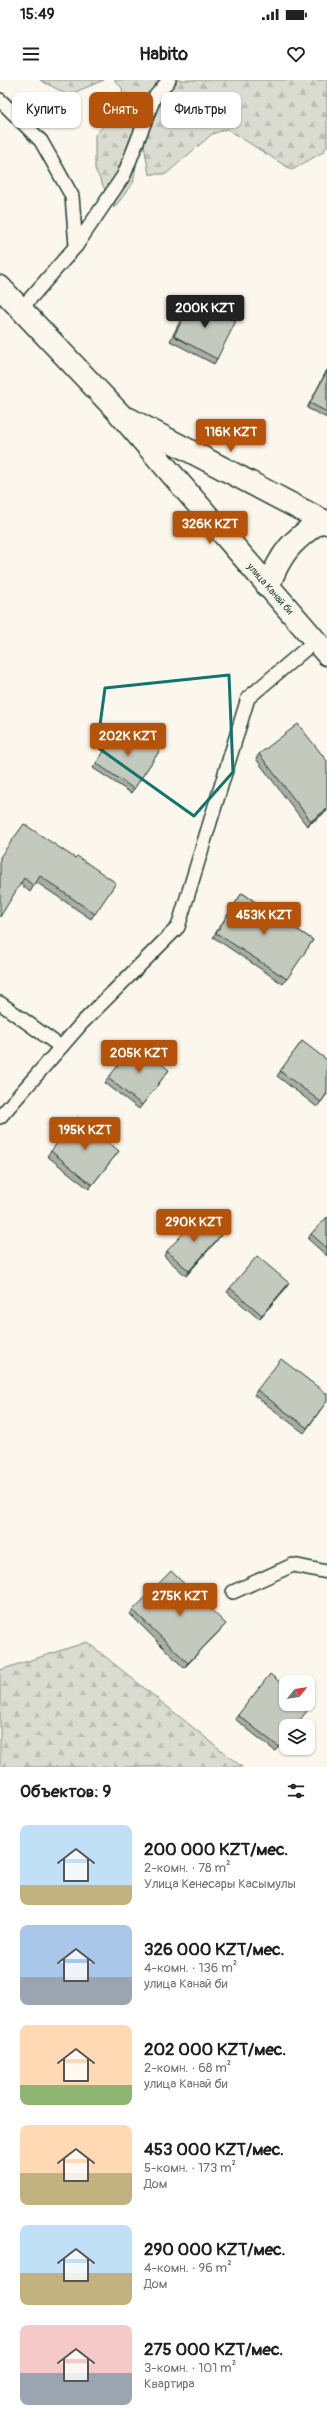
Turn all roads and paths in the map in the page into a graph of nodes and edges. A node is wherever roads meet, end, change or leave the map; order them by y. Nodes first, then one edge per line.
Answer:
1 (169, 80) edge
2 (0, 100) edge
3 (76, 246) junction
4 (0, 287) edge
5 (21, 309) junction
6 (119, 414) junction
7 (325, 522) edge
8 (268, 587) junction
9 (321, 648) edge
10 (0, 1003) edge
11 (62, 1047) junction
12 (0, 1117) edge
13 (327, 1572) edge
14 (233, 1592) dead end

1 - 3 lane
2 - 3 lane
3 - 5 lane
4 - 5 main road, улица Канай би
5 - 6 main road, улица Канай би
6 - 7 main road
6 - 8 main road, улица Канай би
7 - 8 main road
8 - 9 main road, улица Канай би
9 - 11 lane
10 - 11 lane
11 - 12 lane
13 - 14 lane

